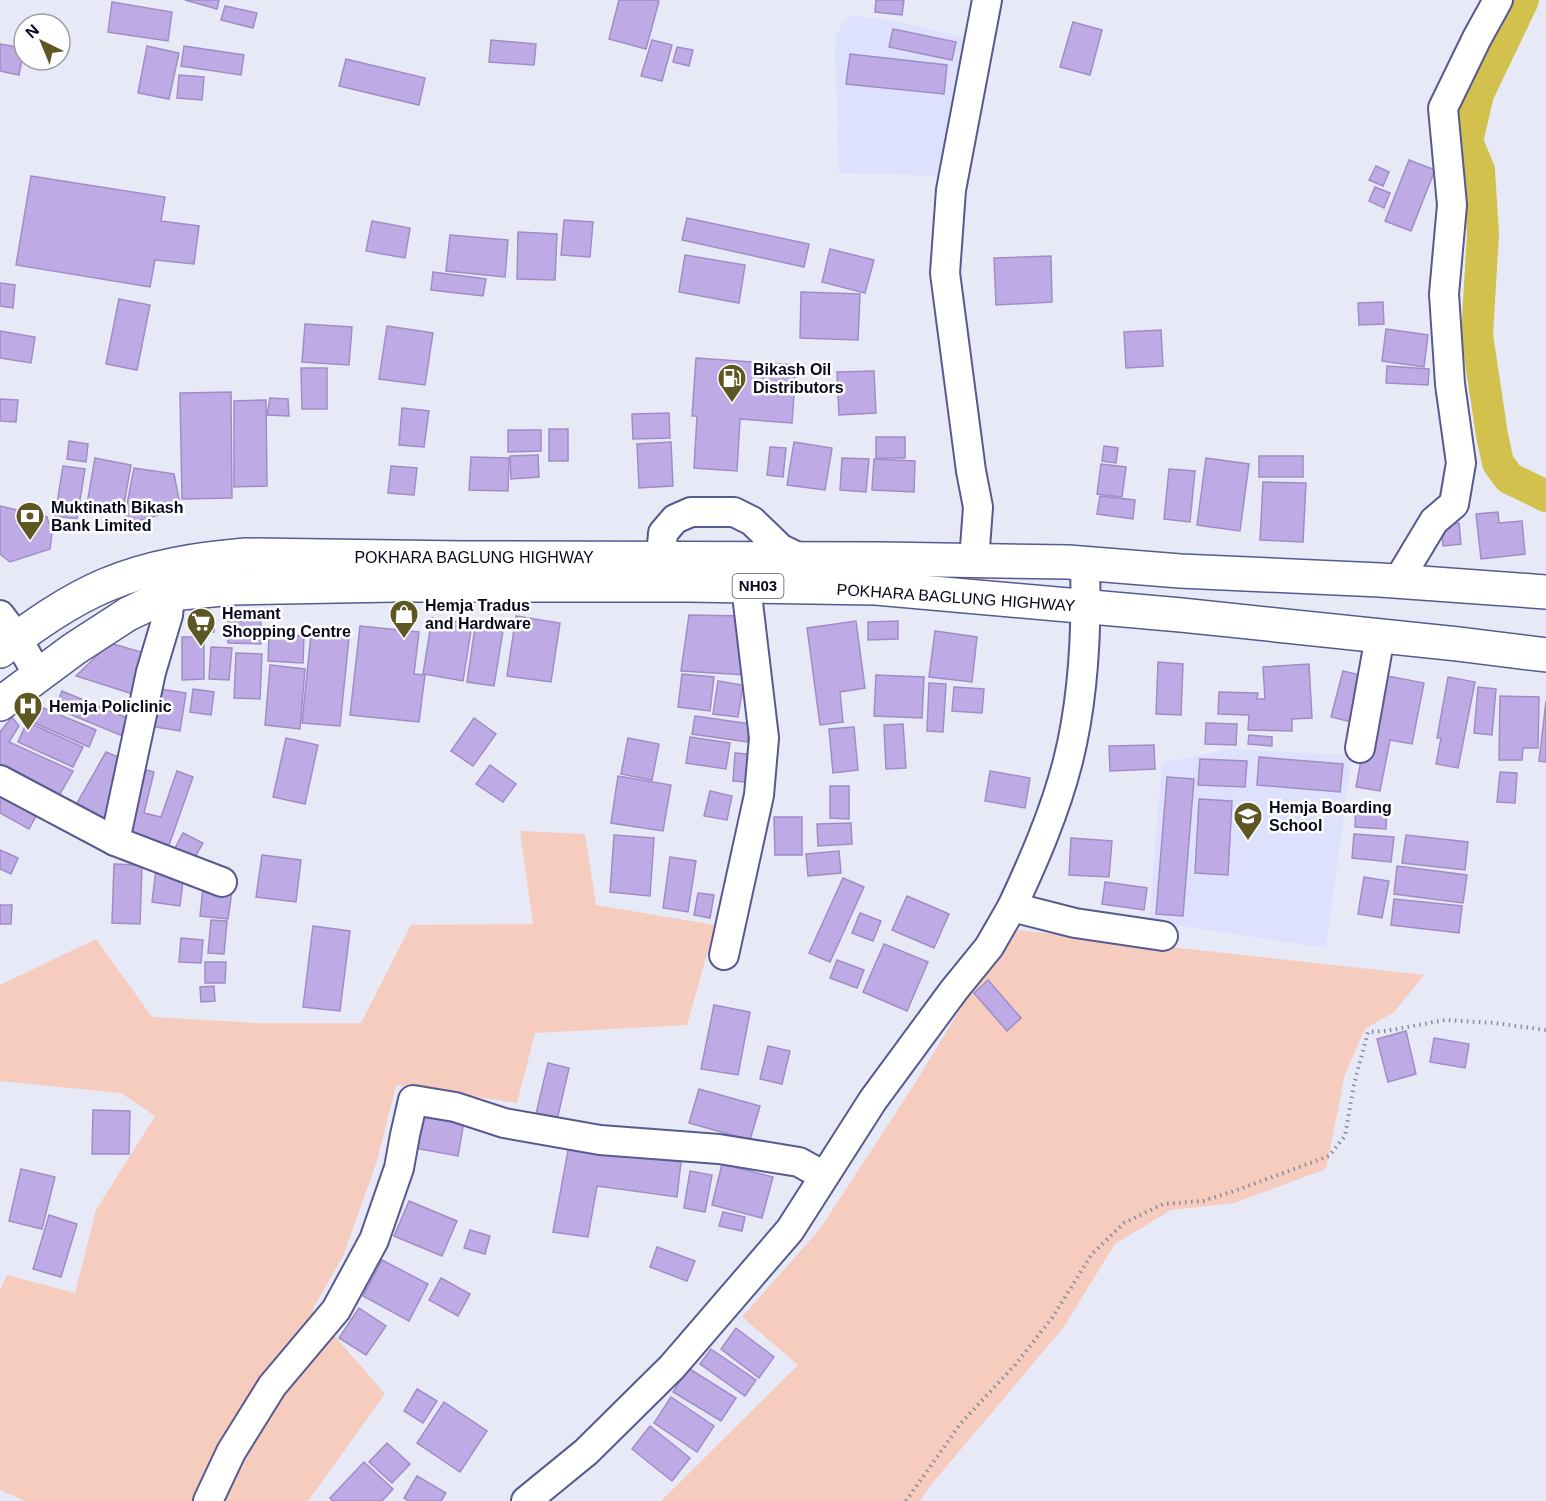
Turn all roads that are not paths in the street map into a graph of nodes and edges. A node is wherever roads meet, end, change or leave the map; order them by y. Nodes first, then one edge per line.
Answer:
1 (987, 0) edge
2 (1498, 0) edge
3 (661, 558) junction
4 (802, 559) junction
5 (974, 561) junction
6 (1085, 565) junction
7 (1398, 582) junction
8 (746, 586) junction
9 (1546, 592) edge
10 (170, 597) junction
11 (1086, 606) junction
12 (6, 634) edge
13 (1380, 636) junction
14 (1546, 655) edge
15 (38, 675) junction
16 (0, 704) edge
17 (1360, 748) dead end
18 (0, 780) edge
19 (115, 841) junction
20 (222, 882) dead end
21 (1012, 907) junction
22 (1163, 936) dead end
23 (724, 955) dead end
24 (824, 1176) junction
25 (208, 1501) edge
26 (526, 1501) edge

1 - 5 street
2 - 7 street
3 - 4 highway, POKHARA BAGLUNG HIGHWAY
3 - 4 street
3 - 12 highway, POKHARA BAGLUNG HIGHWAY
4 - 5 highway, POKHARA BAGLUNG HIGHWAY
5 - 6 highway, POKHARA BAGLUNG HIGHWAY
6 - 7 highway, POKHARA BAGLUNG HIGHWAY
6 - 11 street
7 - 9 highway, POKHARA BAGLUNG HIGHWAY
8 - 10 highway, POKHARA BAGLUNG HIGHWAY / NH03
8 - 11 highway, POKHARA BAGLUNG HIGHWAY / NH03
8 - 23 street
10 - 15 highway, POKHARA BAGLUNG HIGHWAY / NH03
10 - 19 street
11 - 13 highway, POKHARA BAGLUNG HIGHWAY / NH03
11 - 21 street
12 - 15 street
13 - 14 highway, POKHARA BAGLUNG HIGHWAY / NH03
13 - 17 street
15 - 16 highway, POKHARA BAGLUNG HIGHWAY / NH03
18 - 19 street
19 - 20 street
21 - 22 street
21 - 24 street
24 - 25 street
24 - 26 street

